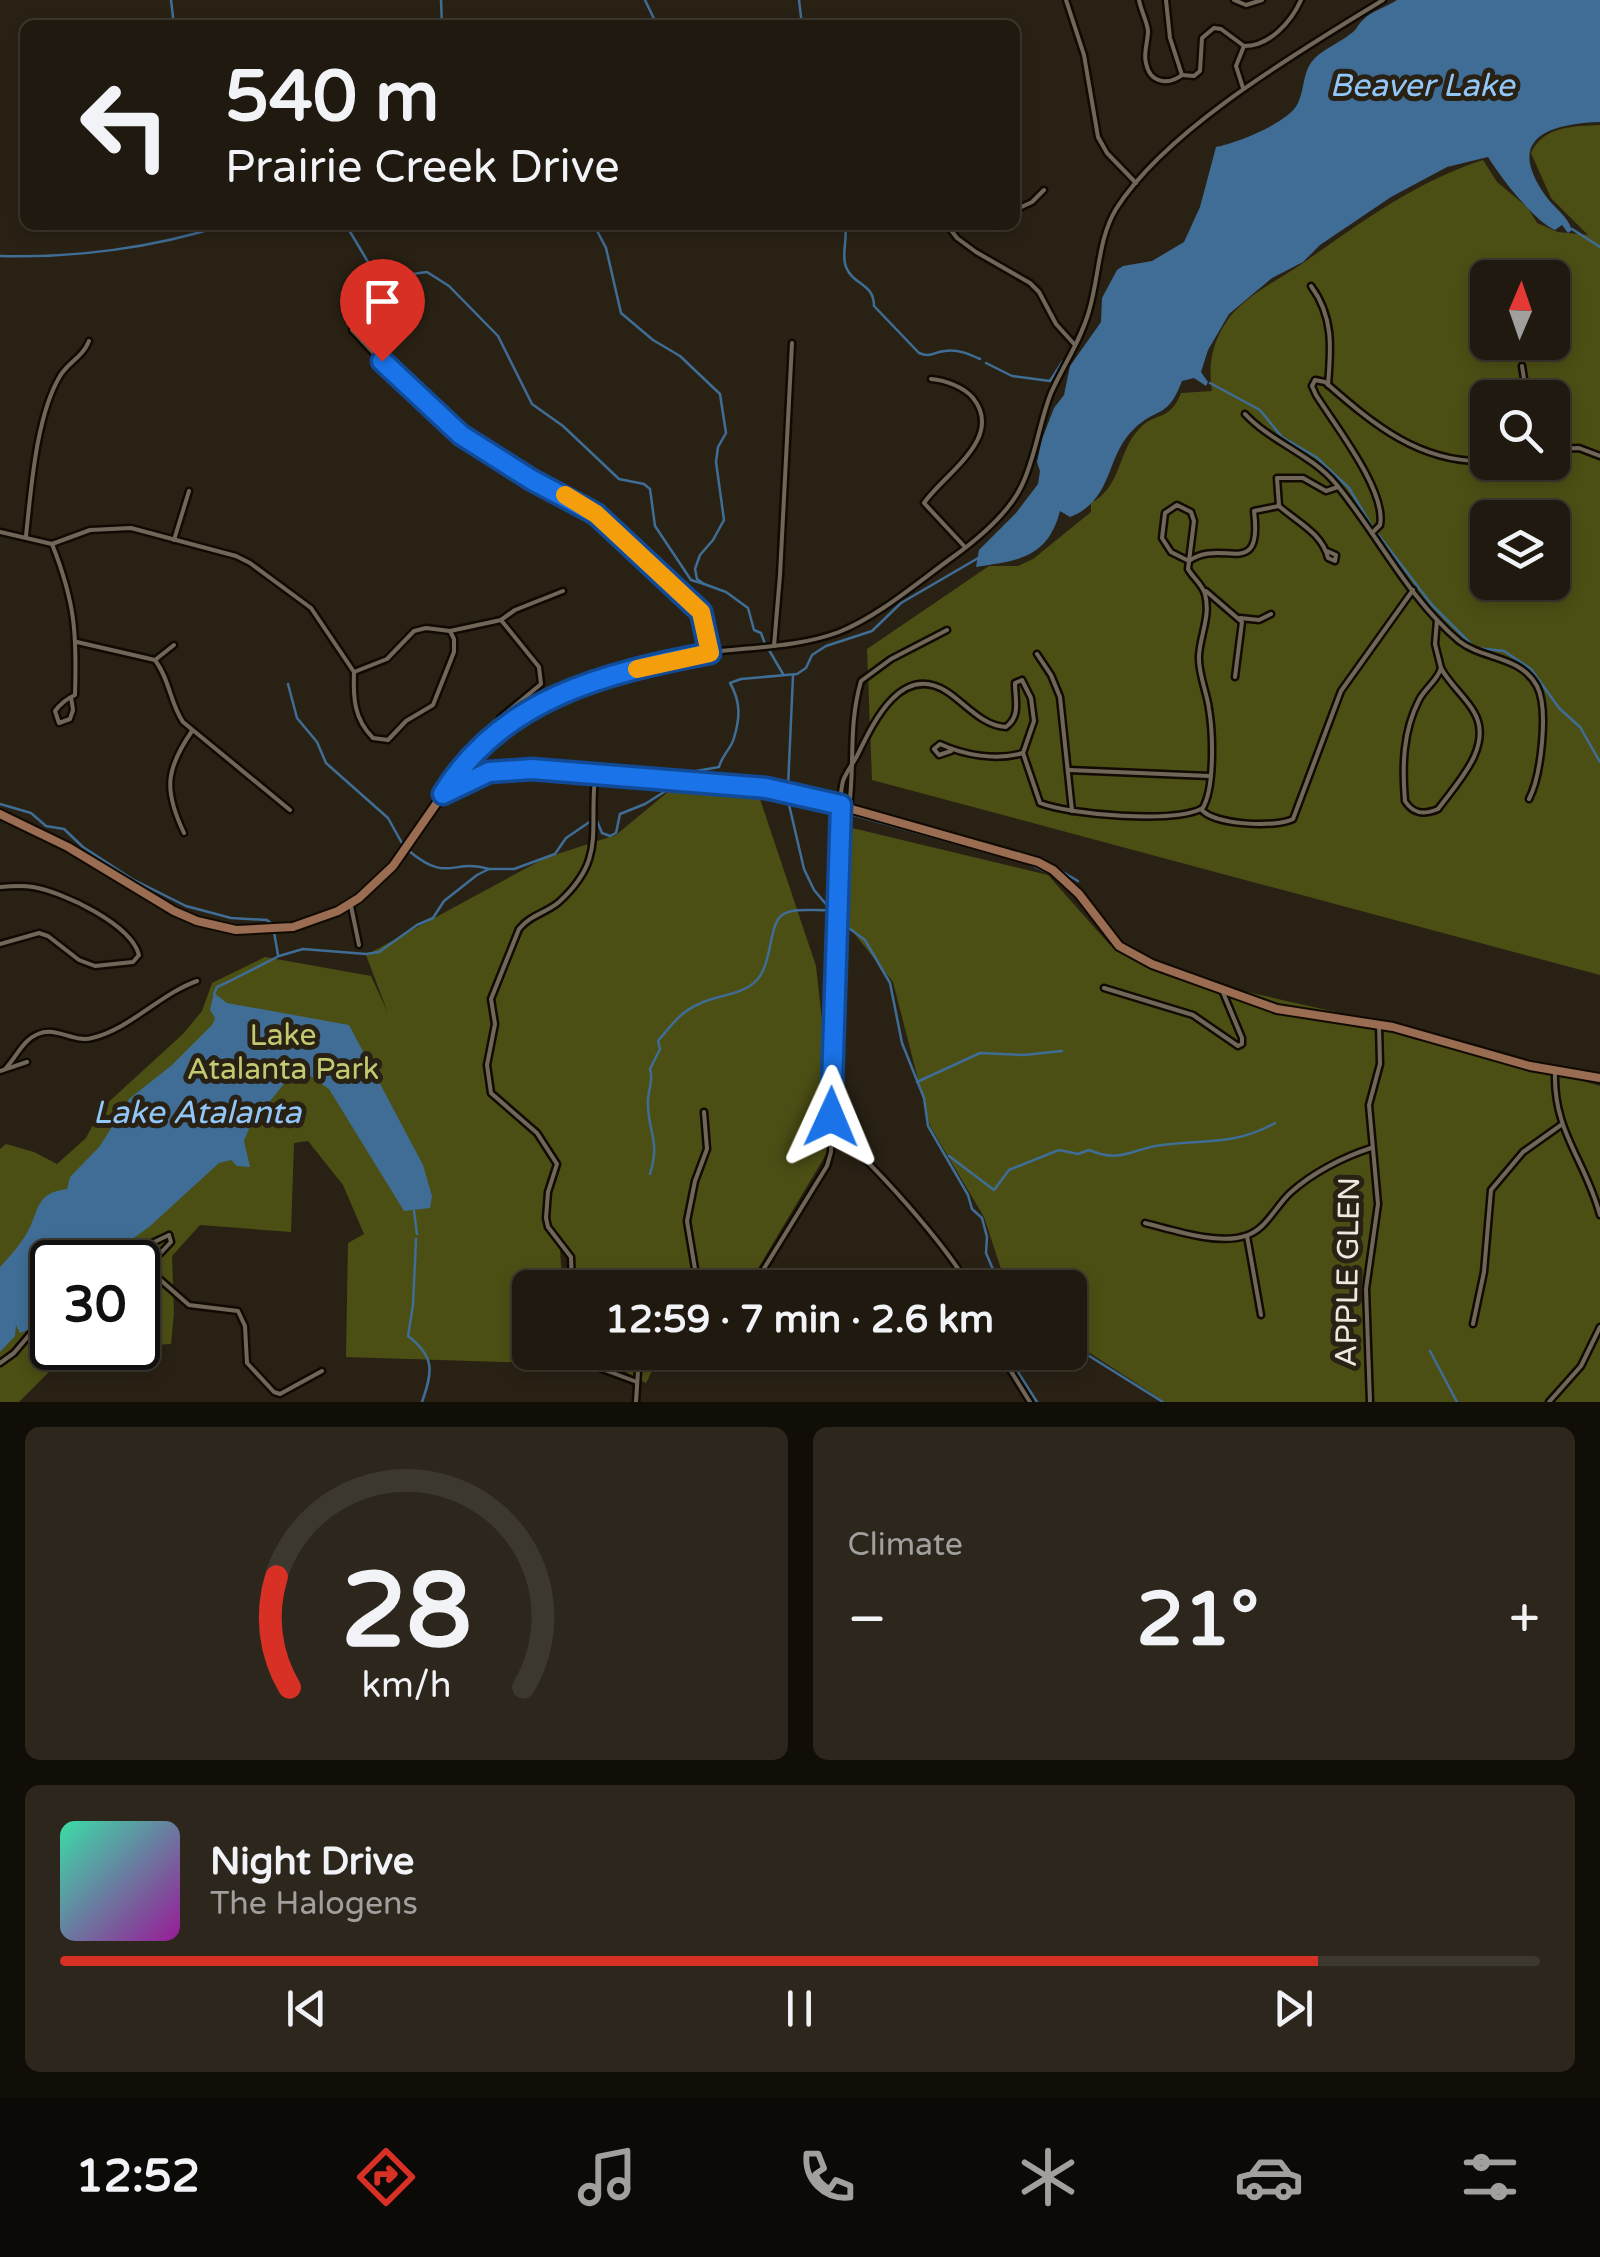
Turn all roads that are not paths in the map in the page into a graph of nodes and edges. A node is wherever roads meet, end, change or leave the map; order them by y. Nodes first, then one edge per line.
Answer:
1 (1066, 0) edge
2 (1139, 0) edge
3 (1166, 0) edge
4 (1234, 0) edge
5 (1262, 0) edge
6 (1301, 0) edge
7 (1383, 0) edge
8 (1244, 46) junction
9 (1182, 75) junction
10 (1244, 90) junction
11 (1136, 183) junction
12 (1044, 190) dead end
13 (1020, 208) edge
14 (952, 230) edge
15 (1312, 286) dead end
16 (352, 330) dead end
17 (90, 341) dead end
18 (792, 343) dead end
19 (1075, 345) junction
20 (1522, 366) dead end
21 (931, 379) dead end
22 (1524, 380) edge
23 (1328, 385) junction
24 (1245, 414) dead end
25 (1570, 448) edge
26 (1600, 456) edge
27 (1470, 460) edge
28 (1338, 488) junction
29 (189, 491) dead end
30 (1279, 506) junction
31 (0, 532) edge
32 (1372, 534) junction
33 (26, 536) junction
34 (174, 540) junction
35 (52, 544) junction
36 (965, 548) junction
37 (1327, 551) dead end
38 (1189, 560) junction
39 (1202, 588) junction
40 (564, 590) dead end
41 (1413, 590) junction
42 (1271, 614) dead end
43 (1240, 618) junction
44 (501, 620) junction
45 (1437, 620) junction
46 (947, 630) dead end
47 (450, 631) junction
48 (77, 642) junction
49 (174, 645) dead end
50 (774, 646) junction
51 (710, 653) junction
52 (1037, 654) dead end
53 (155, 660) junction
54 (1441, 668) junction
55 (354, 672) junction
56 (1235, 676) dead end
57 (71, 697) junction
58 (192, 730) junction
59 (498, 730) junction
60 (951, 751) dead end
61 (1023, 753) junction
62 (1006, 758) junction
63 (1026, 763) junction
64 (851, 769) junction
65 (1069, 770) junction
66 (596, 774) junction
67 (1210, 776) junction
68 (443, 794) junction
69 (1529, 799) dead end
70 (843, 806) junction
71 (1201, 809) junction
72 (290, 810) dead end
73 (1072, 811) junction
74 (0, 814) edge
75 (184, 832) dead end
76 (0, 887) edge
77 (350, 904) junction
78 (0, 944) edge
79 (359, 945) dead end
80 (197, 981) dead end
81 (1104, 988) dead end
82 (1222, 990) junction
83 (1379, 1024) junction
84 (27, 1062) dead end
85 (3, 1069) edge
86 (1556, 1070) junction
87 (1600, 1078) edge
88 (704, 1112) dead end
89 (1560, 1125) junction
90 (832, 1131) junction
91 (1371, 1148) junction
92 (1600, 1215) edge
93 (1145, 1223) dead end
94 (1247, 1236) junction
95 (158, 1240) edge
96 (160, 1253) edge
97 (571, 1270) edge
98 (696, 1270) edge
99 (763, 1270) edge
100 (959, 1270) edge
101 (160, 1279) edge
102 (1261, 1315) dead end
103 (1473, 1324) dead end
104 (1600, 1326) edge
105 (30, 1334) edge
106 (0, 1363) edge
107 (605, 1370) edge
108 (639, 1370) edge
109 (1010, 1370) edge
110 (322, 1371) dead end
111 (637, 1382) junction
112 (636, 1402) edge
113 (1030, 1402) edge
114 (1370, 1402) edge
115 (1550, 1402) edge

1 - 11 street
2 - 9 street
3 - 9 street
4 - 5 street
6 - 8 street
7 - 10 street
8 - 9 street
8 - 10 street
10 - 11 street
11 - 19 street
12 - 13 street
14 - 19 street
15 - 23 street
16 - 51 street
17 - 33 street
18 - 50 street
19 - 36 street
20 - 22 street
21 - 36 street
23 - 27 street
23 - 32 street
24 - 28 street
25 - 26 street
28 - 30 street
28 - 32 street
29 - 34 street
30 - 37 street
30 - 38 street
31 - 33 street
32 - 41 street
33 - 35 street
34 - 35 street
34 - 55 street
35 - 48 street
36 - 50 street
38 - 38 street
38 - 39 street
39 - 43 street
39 - 67 street
40 - 44 street
41 - 45 street
41 - 71 street
42 - 43 street
43 - 56 street
44 - 47 street
44 - 59 street
45 - 54 street
45 - 69 street
46 - 64 street
47 - 55 street
47 - 55 street
48 - 53 street
48 - 57 street
49 - 53 street
50 - 51 street
51 - 59 street
52 - 65 street
53 - 58 street
54 - 54 street
57 - 57 street
58 - 72 street
58 - 75 street
59 - 68 street
60 - 62 street
61 - 62 street
61 - 63 street
61 - 64 street
62 - 63 street
63 - 73 street
64 - 70 street
64 - 70 street
65 - 67 street
65 - 73 street
66 - 68 main road
66 - 70 main road
66 - 97 street
67 - 71 street
68 - 77 main road
70 - 82 main road
70 - 90 street
71 - 73 street
74 - 77 main road
76 - 78 street
77 - 79 street
80 - 85 street
81 - 82 street
82 - 83 main road
83 - 86 main road
83 - 91 street, APPLE GLEN
84 - 85 street
86 - 87 main road
86 - 89 street
88 - 98 street
89 - 92 street
89 - 103 street
90 - 99 street
90 - 100 street
91 - 94 street
91 - 114 street, APPLE GLEN
93 - 94 street
94 - 102 street
95 - 96 street
101 - 110 street
104 - 115 street
105 - 106 street
107 - 111 street
108 - 111 street
109 - 113 street
111 - 112 street

